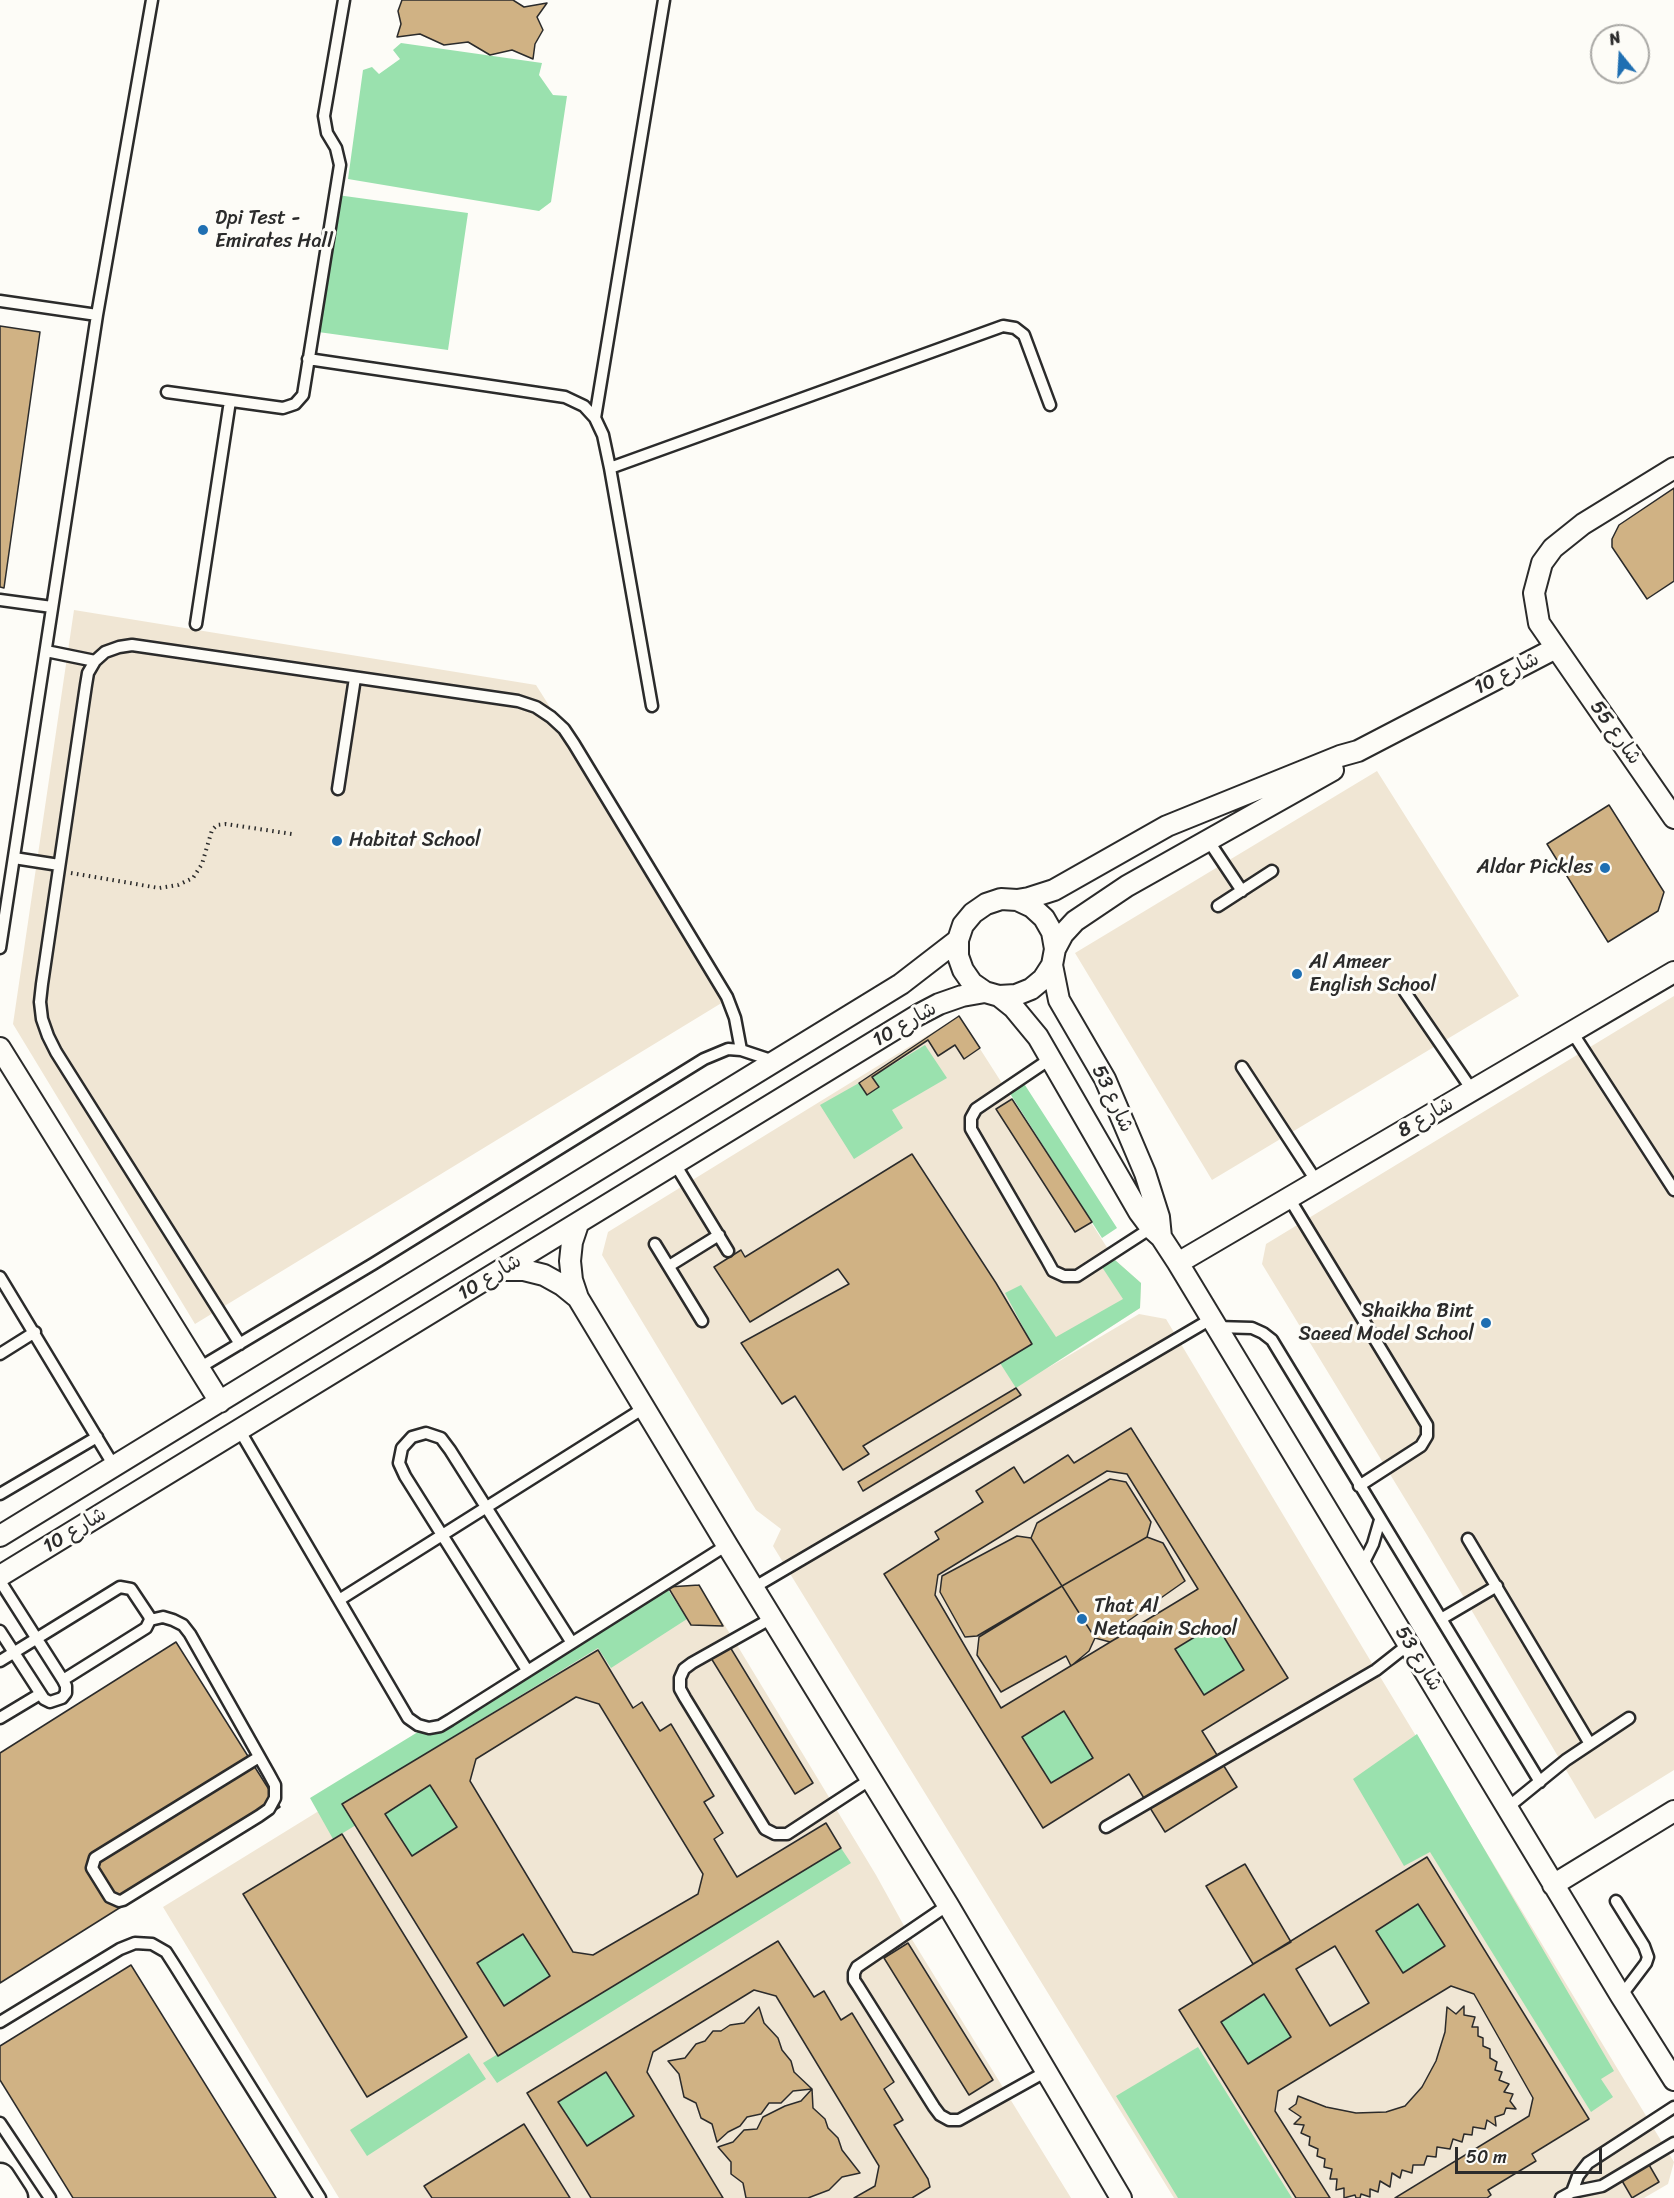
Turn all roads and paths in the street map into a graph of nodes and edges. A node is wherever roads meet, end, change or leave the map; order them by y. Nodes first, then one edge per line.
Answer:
1 (152, 0) edge
2 (344, 0) edge
3 (664, 0) edge
4 (0, 301) edge
5 (97, 315) junction
6 (308, 359) junction
7 (167, 392) dead end
8 (230, 401) junction
9 (1050, 405) dead end
10 (595, 418) junction
11 (610, 468) junction
12 (1674, 468) edge
13 (0, 600) edge
14 (52, 607) junction
15 (196, 624) dead end
16 (1556, 648) junction
17 (46, 651) junction
18 (95, 661) junction
19 (355, 678) junction
20 (652, 706) dead end
21 (1358, 751) junction
22 (338, 789) dead end
23 (1203, 813) junction
24 (1674, 818) edge
25 (292, 834) dead end
26 (1211, 838) junction
27 (14, 858) junction
28 (59, 868) junction
29 (1272, 871) dead end
30 (1242, 891) junction
31 (1017, 900) junction
32 (1218, 906) dead end
33 (958, 940) junction
34 (0, 948) edge
35 (1053, 957) junction
36 (1674, 972) edge
37 (1405, 992) dead end
38 (992, 994) junction
39 (1572, 1032) junction
40 (0, 1048) edge
41 (741, 1050) junction
42 (1050, 1059) junction
43 (775, 1061) junction
44 (1242, 1067) dead end
45 (1472, 1090) junction
46 (675, 1164) junction
47 (1317, 1182) junction
48 (1674, 1190) edge
49 (1289, 1198) junction
50 (578, 1224) junction
51 (1156, 1233) junction
52 (718, 1235) junction
53 (655, 1244) dead end
54 (728, 1251) dead end
55 (1178, 1263) junction
56 (669, 1266) junction
57 (504, 1270) junction
58 (0, 1278) edge
59 (578, 1298) junction
60 (702, 1321) dead end
61 (1213, 1323) junction
62 (35, 1332) junction
63 (240, 1344) junction
64 (0, 1354) edge
65 (199, 1368) junction
66 (220, 1402) junction
67 (644, 1408) junction
68 (240, 1431) junction
69 (97, 1437) junction
70 (114, 1466) junction
71 (1359, 1486) junction
72 (0, 1494) edge
73 (486, 1507) junction
74 (1380, 1520) junction
75 (442, 1534) junction
76 (0, 1536) edge
77 (1468, 1539) dead end
78 (727, 1545) junction
79 (1362, 1566) junction
80 (0, 1579) edge
81 (1497, 1586) junction
82 (753, 1588) junction
83 (339, 1600) junction
84 (772, 1618) junction
85 (1441, 1619) junction
86 (150, 1620) junction
87 (0, 1631) edge
88 (37, 1638) junction
89 (572, 1643) junction
90 (1409, 1644) junction
91 (13, 1652) junction
92 (0, 1661) edge
93 (527, 1670) junction
94 (63, 1680) junction
95 (40, 1694) junction
96 (0, 1718) edge
97 (1629, 1719) dead end
98 (1590, 1744) junction
99 (260, 1757) junction
100 (871, 1779) junction
101 (1540, 1782) junction
102 (1507, 1808) junction
103 (1674, 1811) edge
104 (1106, 1827) dead end
105 (1553, 1885) junction
106 (1616, 1901) dead end
107 (948, 1905) junction
108 (1620, 1996) junction
109 (0, 2022) edge
110 (1047, 2071) junction
111 (1673, 2075) edge
112 (1674, 2107) edge
113 (0, 2123) edge
114 (1674, 2143) edge
115 (0, 2178) edge
116 (1572, 2192) junction
117 (1114, 2195) edge
118 (13, 2198) edge
119 (50, 2198) edge
120 (320, 2198) edge
121 (1562, 2198) edge

1 - 5 lane
2 - 6 lane
3 - 10 lane
4 - 5 lane
5 - 14 lane
6 - 8 lane
6 - 10 lane
7 - 8 lane
8 - 15 lane
9 - 11 lane
10 - 11 lane
11 - 20 lane
12 - 16 street, شارع 10
13 - 14 lane
14 - 17 lane
16 - 21 street, شارع 10
16 - 24 street, شارع 55
17 - 18 lane
17 - 27 lane
18 - 19 lane
18 - 28 lane
19 - 22 lane
19 - 41 lane
21 - 23 street, شارع 10
21 - 26 street, شارع 10
23 - 26 street
23 - 31 street, شارع 10
25 - 28 path
26 - 30 lane
26 - 35 street, شارع 10
27 - 28 lane
27 - 34 lane
28 - 63 lane
29 - 30 lane
30 - 32 lane
31 - 33 street
31 - 35 street
33 - 38 street
33 - 43 street, شارع 10
35 - 38 street
35 - 51 street, شارع 53
36 - 39 street, شارع 8
37 - 45 lane
38 - 42 street, شارع 53
38 - 46 street, شارع 10
39 - 45 street, شارع 8
39 - 48 lane
40 - 65 street
41 - 43 lane
41 - 63 lane
42 - 51 street, شارع 53
42 - 51 lane
43 - 66 street, شارع 10
44 - 47 lane
45 - 47 street, شارع 8
46 - 50 street, شارع 10
46 - 52 lane
47 - 49 street, شارع 8
49 - 55 street, شارع 8
49 - 71 lane
50 - 57 street, شارع 10
50 - 59 street
51 - 55 street, شارع 53
52 - 54 lane
52 - 56 lane
53 - 56 lane
55 - 61 street, شارع 53
56 - 60 lane
57 - 59 street
57 - 68 street, شارع 10
58 - 62 lane
59 - 67 street
61 - 71 lane
61 - 79 street, شارع 53
61 - 82 lane
62 - 64 lane
62 - 69 lane
63 - 65 lane
65 - 66 street
66 - 70 street, شارع 10
67 - 73 lane
67 - 78 street
68 - 80 street, شارع 10
68 - 83 lane
69 - 70 lane
69 - 72 lane
70 - 76 street, شارع 10
71 - 74 lane
73 - 75 lane
73 - 75 lane
73 - 89 lane
74 - 79 lane
74 - 85 lane
75 - 83 lane
75 - 93 lane
77 - 81 lane
78 - 82 street
78 - 89 lane
79 - 90 street, شارع 53
80 - 88 lane
81 - 85 lane
81 - 98 lane
82 - 84 street
83 - 93 lane
84 - 100 street
84 - 100 lane
85 - 101 lane
86 - 88 lane
86 - 94 lane
86 - 99 lane
87 - 91 lane
88 - 91 lane
88 - 94 lane
89 - 93 lane
90 - 102 street, شارع 53
90 - 104 lane
91 - 92 lane
91 - 95 lane
94 - 95 lane
95 - 96 lane
97 - 98 lane
98 - 101 lane
99 - 99 lane
100 - 107 street
101 - 102 lane
102 - 105 street, شارع 53
103 - 105 street
105 - 108 street, شارع 53
106 - 108 lane
107 - 110 street
107 - 110 lane
108 - 111 street, شارع 53
109 - 120 lane
110 - 117 street
112 - 116 lane
113 - 119 lane
114 - 116 lane
115 - 118 main road
116 - 121 lane

